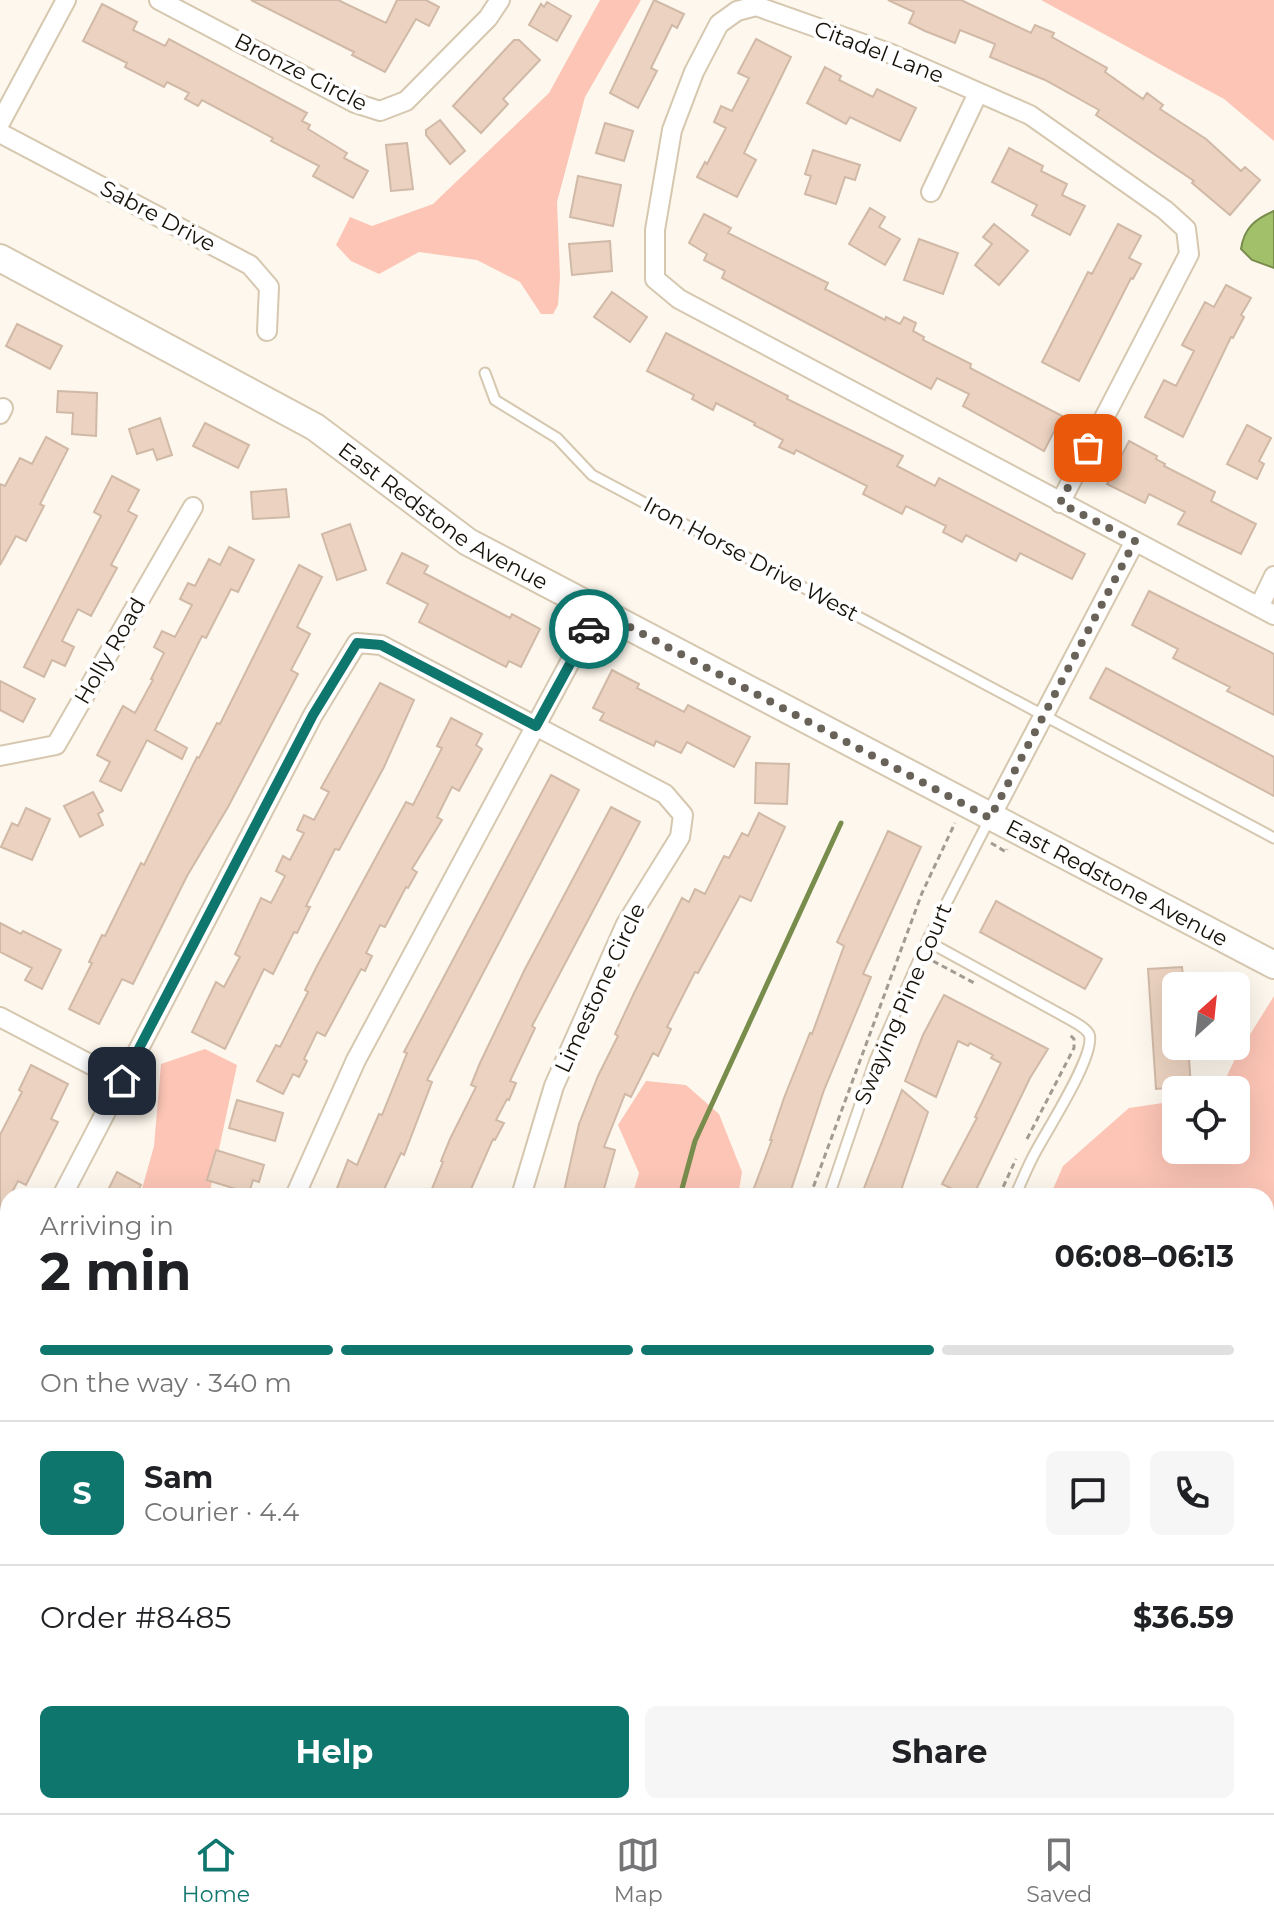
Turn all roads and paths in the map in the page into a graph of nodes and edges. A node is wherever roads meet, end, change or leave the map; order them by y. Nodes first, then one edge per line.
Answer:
1 (66, 0) edge
2 (159, 0) edge
3 (500, 0) edge
4 (978, 93) junction
5 (0, 123) edge
6 (0, 133) edge
7 (931, 192) dead end
8 (0, 258) edge
9 (267, 331) dead end
10 (485, 373) dead end
11 (1060, 503) junction
12 (193, 507) dead end
13 (1135, 541) junction
14 (1274, 576) edge
15 (598, 610) junction
16 (1266, 611) edge
17 (1045, 715) junction
18 (536, 726) junction
19 (0, 756) edge
20 (990, 818) junction
21 (955, 823) dead end
22 (1274, 838) edge
23 (927, 941) junction
24 (902, 946) junction
25 (921, 954) junction
26 (1274, 965) edge
27 (987, 990) dead end
28 (0, 1017) edge
29 (1066, 1032) dead end
30 (122, 1081) junction
31 (1023, 1145) dead end
32 (1016, 1159) dead end
33 (66, 1188) edge
34 (299, 1188) edge
35 (524, 1188) edge
36 (813, 1188) edge
37 (832, 1188) edge
38 (1003, 1188) edge
39 (1019, 1188) edge

1 - 5 street
2 - 3 street, Bronze Circle
4 - 7 street
4 - 11 street, Citadel Lane
4 - 11 street, Citadel Lane
6 - 9 street, Sabre Drive
8 - 15 street, East Redstone Avenue
10 - 17 lane, Iron Horse Drive West
11 - 13 street, Citadel Lane
12 - 19 street, Holly Road
13 - 16 street, Citadel Lane
13 - 17 street
14 - 16 street
15 - 18 street
15 - 20 street, East Redstone Avenue
17 - 20 street
17 - 22 lane, Iron Horse Drive West
18 - 30 street, Limestone Circle
18 - 34 street
18 - 35 street, Limestone Circle
20 - 23 lane, Swaying Pine Court
20 - 26 street, East Redstone Avenue
21 - 24 path
23 - 25 lane, Swaying Pine Court
23 - 39 lane
24 - 25 path
24 - 36 path
25 - 27 path
25 - 37 lane, Swaying Pine Court
28 - 30 street
29 - 31 path
30 - 33 street
32 - 38 path

